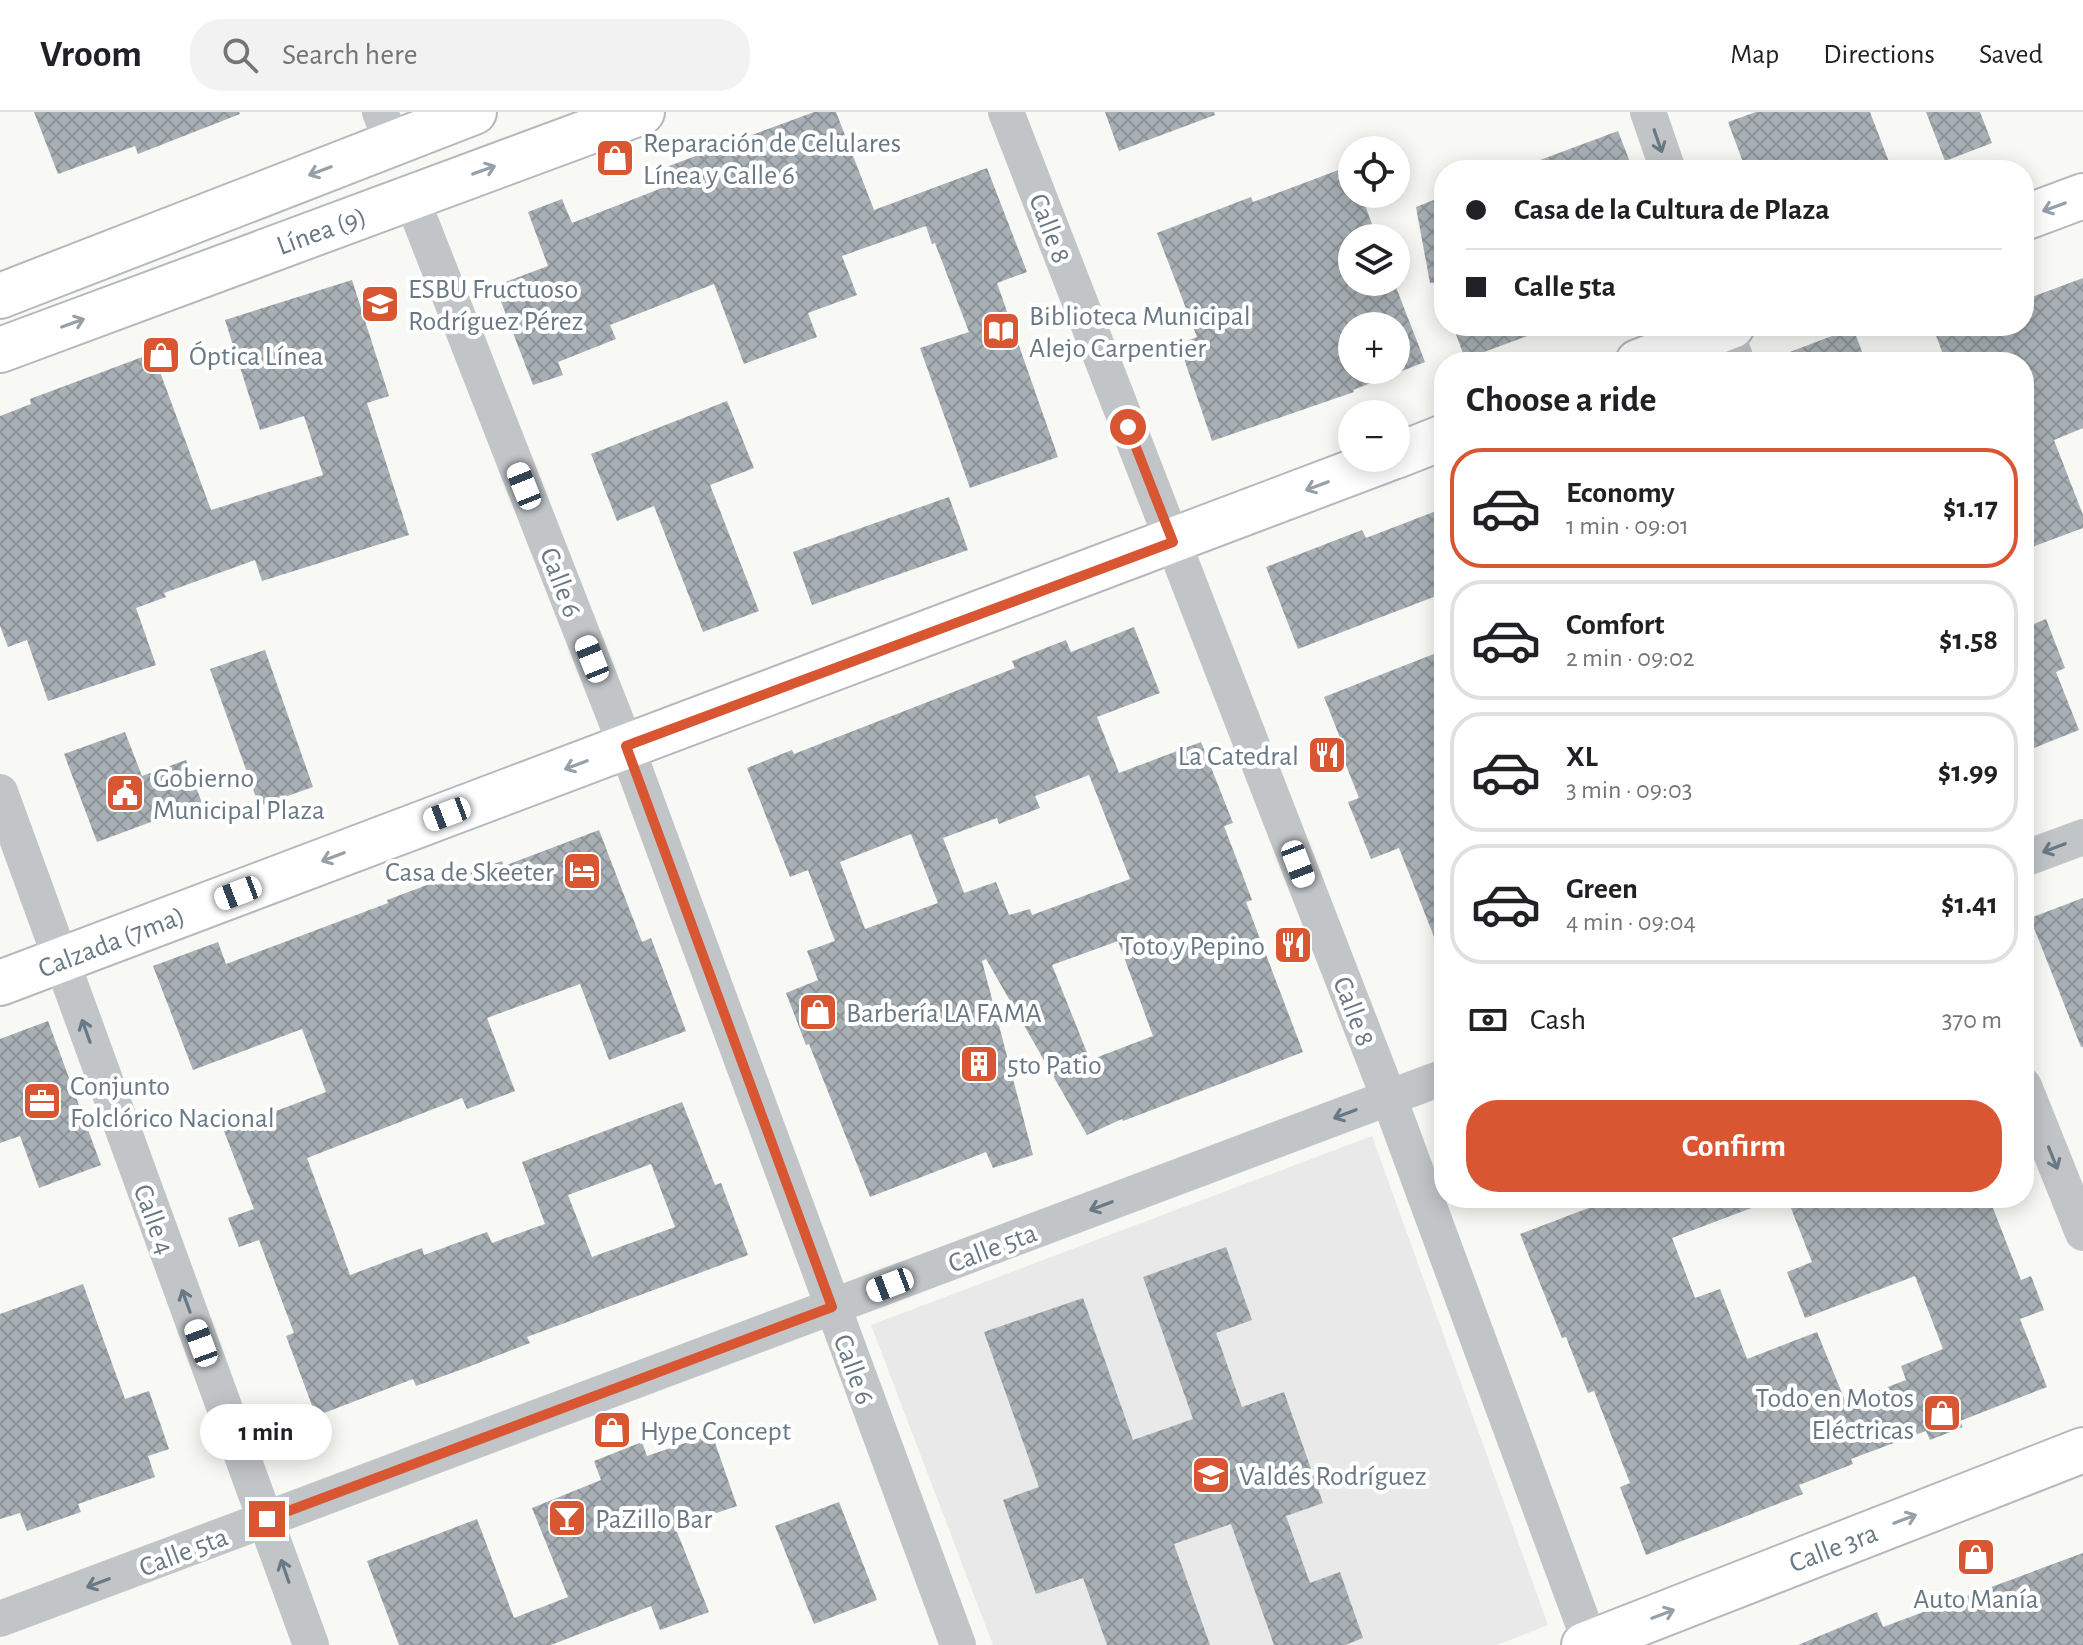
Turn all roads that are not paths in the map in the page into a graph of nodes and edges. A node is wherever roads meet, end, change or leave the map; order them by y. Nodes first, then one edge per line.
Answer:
1 (474, 112) edge
2 (642, 112) edge
3 (1006, 112) edge
4 (1648, 112) edge
5 (386, 127) edge
6 (1665, 160) edge
7 (2083, 196) edge
8 (411, 197) junction
9 (2034, 214) edge
10 (0, 296) edge
11 (1729, 336) edge
12 (0, 350) edge
13 (1673, 352) edge
14 (1434, 441) edge
15 (1410, 450) edge
16 (1354, 472) edge
17 (1173, 542) junction
18 (626, 746) junction
19 (0, 792) edge
20 (2083, 837) edge
21 (2034, 855) edge
22 (59, 960) junction
23 (0, 983) edge
24 (1434, 1081) edge
25 (1389, 1098) junction
26 (2034, 1111) edge
27 (2083, 1233) edge
28 (832, 1307) junction
29 (2083, 1450) edge
30 (267, 1519) junction
31 (0, 1619) edge
32 (1588, 1644) edge
33 (311, 1645) edge
34 (958, 1645) edge

1 - 5 main road, Línea (9)
8 -> 2 main road, Línea (9)
3 - 17 street, Calle 8
4 -> 6 street
5 -> 10 main road, Línea (9)
7 -> 9 main road
12 -> 8 main road, Línea (9)
8 - 18 street, Calle 6
11 - 13 main road
14 - 15 main road
16 -> 17 main road, Calzada (7ma)
17 - 18 main road, Calzada (7ma)
17 - 25 street, Calle 8
18 -> 22 main road, Calzada (7ma)
18 - 28 street, Calle 6
19 - 22 street, Calle 4
20 -> 21 street
22 - 23 main road, Calzada (7ma)
30 -> 22 street, Calle 4
24 - 25 street, Calle 5ta
25 -> 28 street, Calle 5ta
25 - 32 street, Calle 8
26 -> 27 street
28 - 30 street, Calle 5ta
28 - 34 street, Calle 6
32 -> 29 main road, Calle 3ra
30 -> 31 street, Calle 5ta
33 -> 30 street, Calle 4

